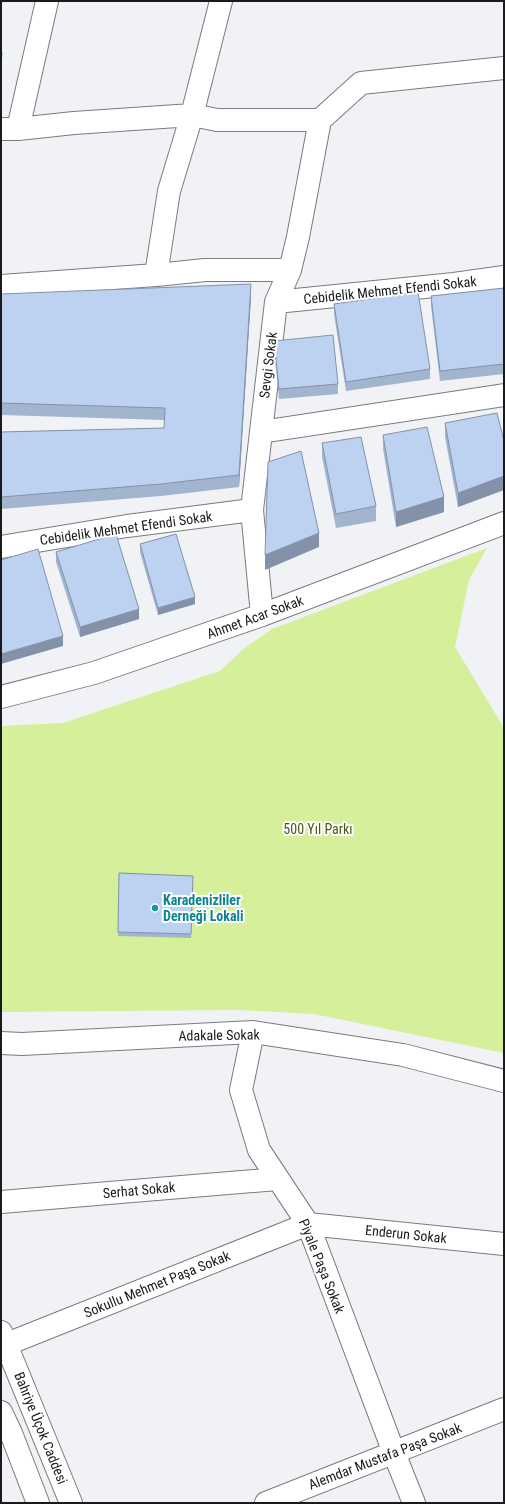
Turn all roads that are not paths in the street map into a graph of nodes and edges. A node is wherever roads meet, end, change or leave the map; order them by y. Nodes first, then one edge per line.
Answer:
1 (47, 1) edge
2 (221, 1) edge
3 (504, 68) edge
4 (192, 115) junction
5 (320, 120) junction
6 (9, 129) edge
7 (290, 270) junction
8 (156, 275) junction
9 (504, 277) edge
10 (1, 286) edge
11 (276, 302) junction
12 (504, 396) edge
13 (261, 432) junction
14 (252, 510) junction
15 (504, 523) edge
16 (1, 547) edge
17 (262, 615) junction
18 (1, 697) edge
19 (254, 1032) junction
20 (1, 1043) edge
21 (504, 1081) edge
22 (278, 1179) junction
23 (1, 1202) edge
24 (308, 1224) junction
25 (504, 1244) edge
26 (4, 1338) edge
27 (504, 1409) edge
28 (1, 1412) edge
29 (394, 1453) junction
30 (38, 1503) edge
31 (71, 1503) edge
32 (266, 1503) edge
33 (414, 1503) edge

1 - 6 street
2 - 4 street
3 - 5 street
4 - 5 street
4 - 6 street
4 - 8 street
5 - 7 street, Sevgi Sokak
7 - 8 street
7 - 11 street, Sevgi Sokak
8 - 10 street
9 - 11 street, Cebidelik Mehmet Efendi Sokak
11 - 13 street, Sevgi Sokak
12 - 13 street
13 - 14 street, Sevgi Sokak
14 - 16 street, Cebidelik Mehmet Efendi Sokak
14 - 17 street, Sevgi Sokak
15 - 17 street, Ahmet Acar Sokak
17 - 18 street, Ahmet Acar Sokak
19 - 20 street, Adakale Sokak
19 - 21 street, Adakale Sokak
19 - 22 street, Piyale Paşa Sokak
22 - 23 street, Serhat Sokak
22 - 24 street, Piyale Paşa Sokak
24 - 25 street, Enderun Sokak
24 - 26 street, Sokullu Mehmet Paşa Sokak
24 - 29 street, Piyale Paşa Sokak
26 - 31 street, Bahriye Üçok Caddesi
27 - 29 street, Alemdar Mustafa Paşa Sokak
28 - 30 street
29 - 32 street, Alemdar Mustafa Paşa Sokak
29 - 33 street, Piyale Paşa Sokak

